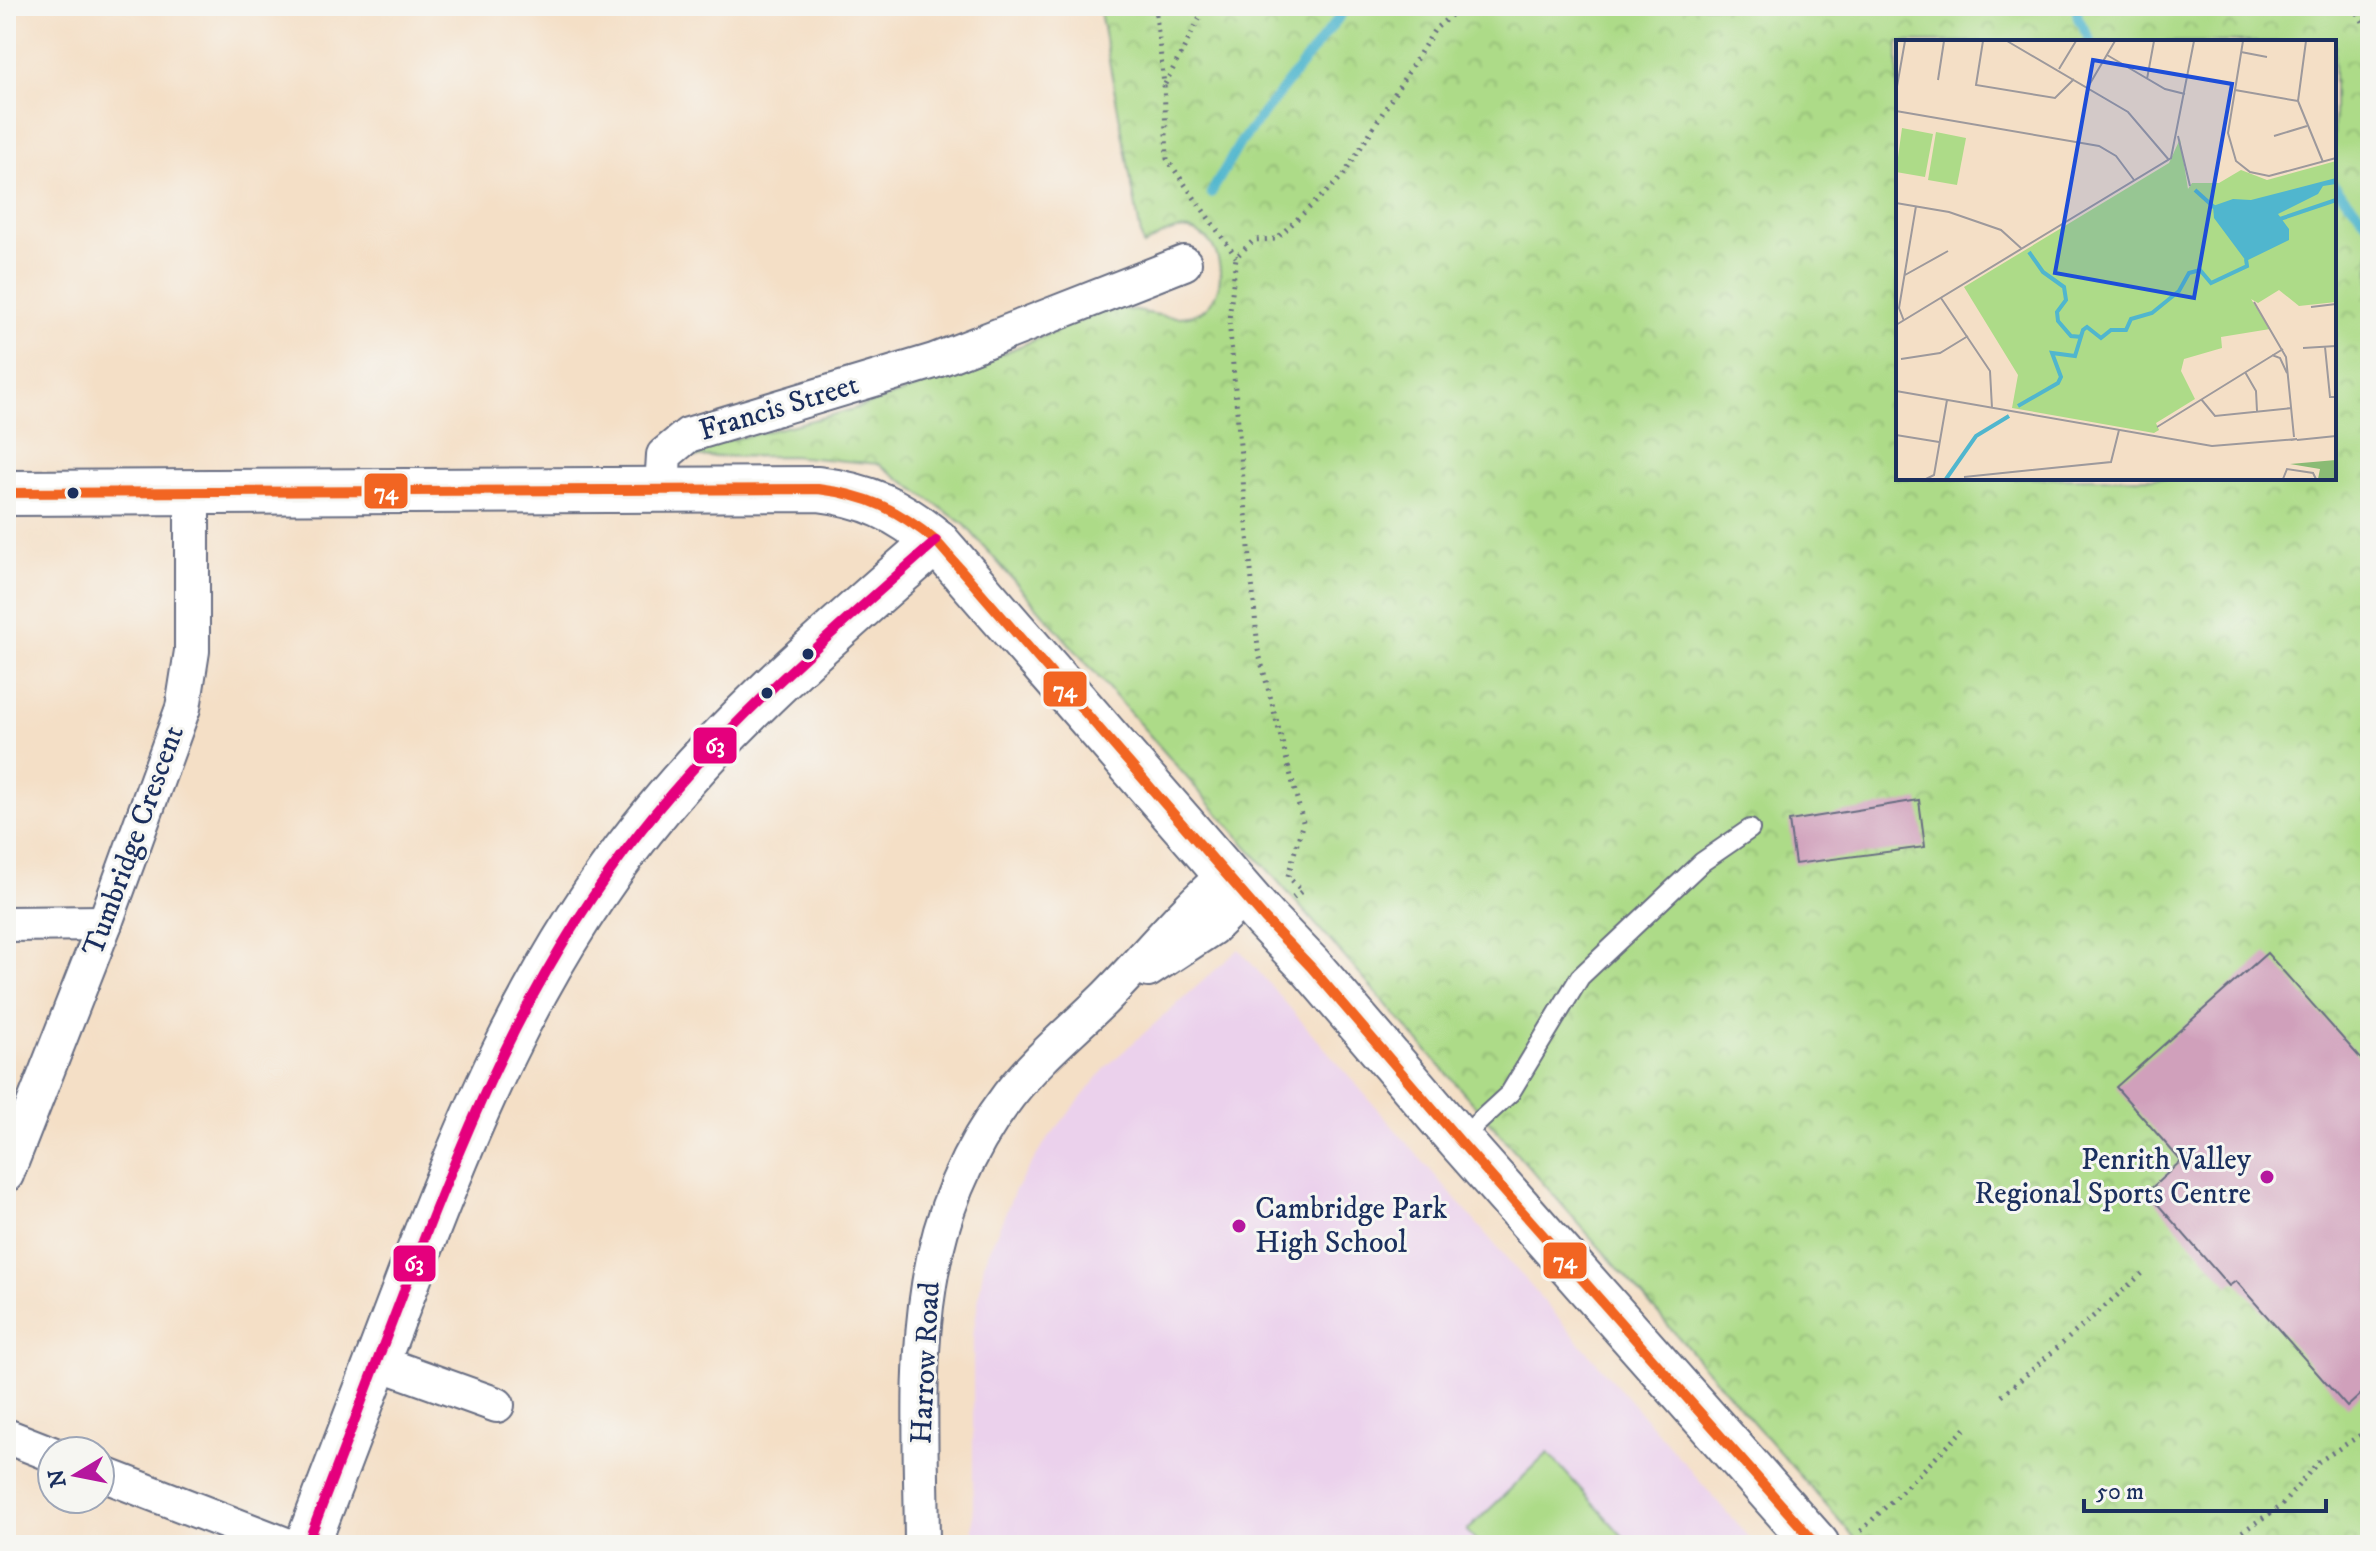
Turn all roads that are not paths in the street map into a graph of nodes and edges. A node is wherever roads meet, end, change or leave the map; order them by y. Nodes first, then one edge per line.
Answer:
1 (1184, 263) dead end
2 (662, 488) junction
3 (192, 492) junction
4 (6, 493) edge
5 (936, 541) junction
6 (1750, 829) dead end
7 (1245, 896) junction
8 (105, 923) junction
9 (6, 924) edge
10 (1459, 1140) junction
11 (6, 1175) edge
12 (377, 1362) junction
13 (497, 1405) dead end
14 (6, 1436) edge
15 (36, 1448) edge
16 (116, 1479) edge
17 (286, 1545) edge
18 (307, 1545) edge
19 (922, 1545) edge
20 (1817, 1545) edge

1 - 2 street, Francis Street
2 - 3 street
2 - 5 street
3 - 4 street
3 - 8 street, Tumbridge Crescent
5 - 7 street
5 - 12 street
6 - 10 lane
7 - 10 street
7 - 19 street, Harrow Road
8 - 9 street
8 - 11 street, Tumbridge Crescent
10 - 20 street
12 - 13 street
12 - 18 street
14 - 15 street
16 - 17 street

